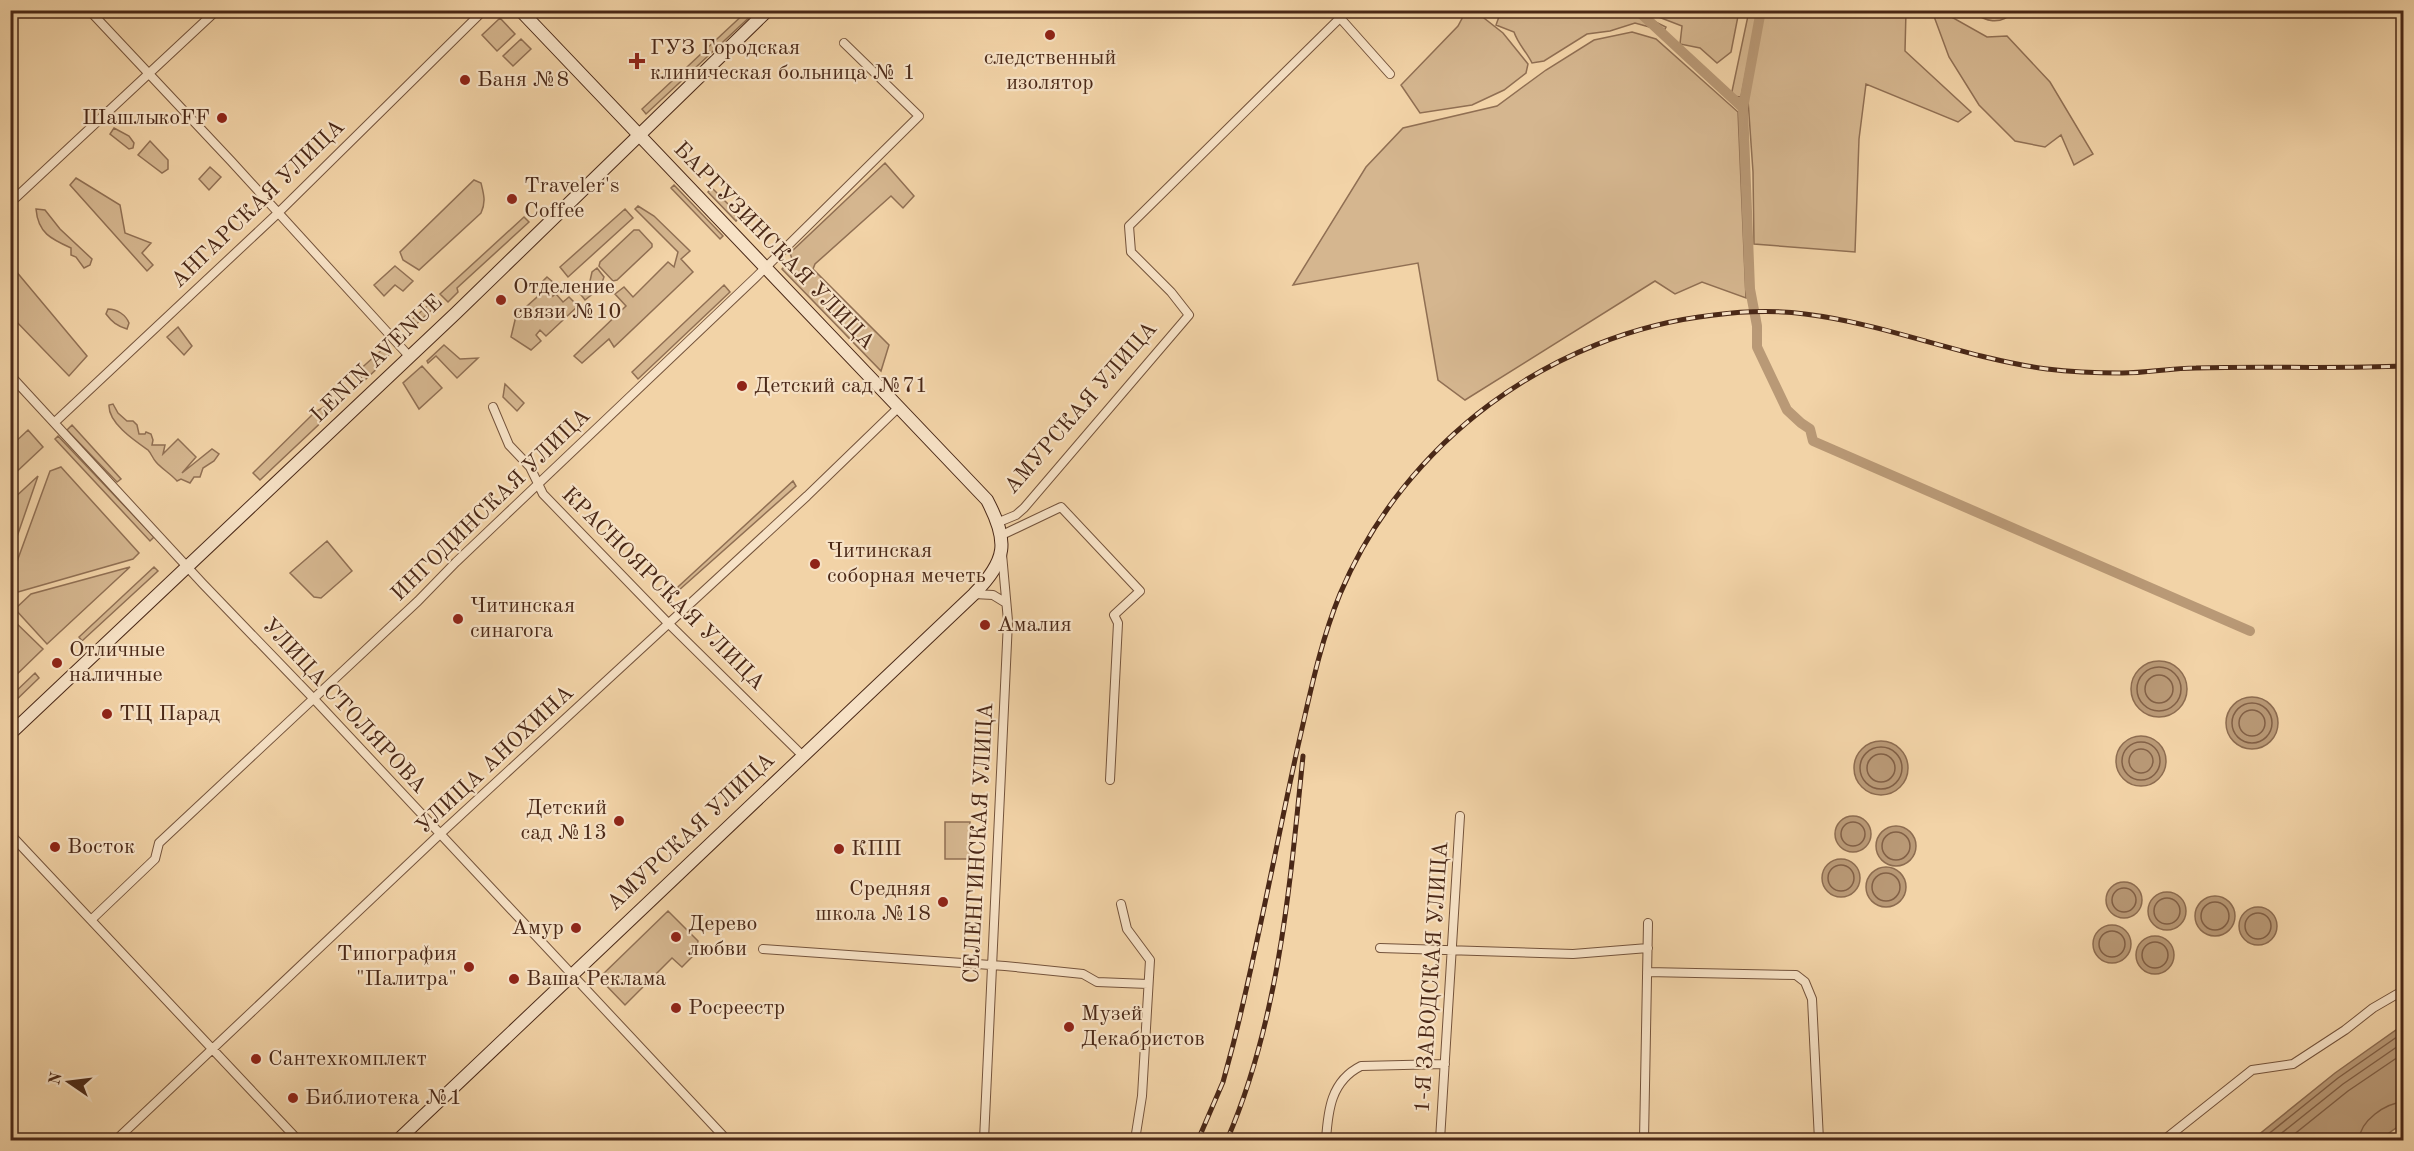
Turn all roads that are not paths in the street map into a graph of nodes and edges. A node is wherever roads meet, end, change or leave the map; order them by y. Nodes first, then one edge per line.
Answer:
1 (89, 10) edge
2 (217, 10) edge
3 (484, 10) edge
4 (520, 10) edge
5 (768, 10) edge
6 (1333, 10) edge
7 (1340, 18) junction
8 (844, 43) dead end
9 (1390, 74) dead end
10 (149, 75) junction
11 (640, 135) junction
12 (10, 203) edge
13 (277, 214) junction
14 (766, 267) junction
15 (409, 356) junction
16 (10, 375) edge
17 (493, 407) dead end
18 (899, 407) junction
19 (55, 422) junction
20 (538, 484) junction
21 (999, 522) junction
22 (1002, 541) junction
23 (187, 567) junction
24 (974, 594) junction
25 (1006, 603) junction
26 (669, 623) junction
27 (313, 698) junction
28 (10, 734) edge
29 (803, 756) junction
30 (1110, 780) dead end
31 (1460, 816) dead end
32 (10, 834) edge
33 (440, 834) junction
34 (1121, 904) dead end
35 (92, 920) junction
36 (1648, 923) dead end
37 (1380, 948) dead end
38 (1648, 948) junction
39 (763, 949) dead end
40 (1452, 950) junction
41 (991, 965) junction
42 (1647, 972) junction
43 (572, 975) junction
44 (1148, 984) junction
45 (2403, 990) edge
46 (212, 1050) junction
47 (1445, 1064) junction
48 (116, 1140) edge
49 (298, 1140) edge
50 (398, 1140) edge
51 (727, 1140) edge
52 (984, 1140) edge
53 (1135, 1140) edge
54 (1326, 1140) edge
55 (1440, 1140) edge
56 (1644, 1140) edge
57 (1819, 1140) edge
58 (2164, 1140) edge

1 - 10 street
2 - 10 street
3 - 13 street, АНГАРСКАЯ УЛИЦА
4 - 11 main road, БАРГУЗИНСКАЯ УЛИЦА
5 - 11 main road, LENIN AVENUE
6 - 7 street
7 - 9 street
7 - 21 street, АМУРСКАЯ УЛИЦА
8 - 14 street, ИНГОДИНСКАЯ УЛИЦА
10 - 12 street
10 - 13 street
11 - 14 main road, БАРГУЗИНСКАЯ УЛИЦА
11 - 15 main road, LENIN AVENUE
13 - 15 street
13 - 19 street, АНГАРСКАЯ УЛИЦА
14 - 18 main road, БАРГУЗИНСКАЯ УЛИЦА
14 - 20 street, ИНГОДИНСКАЯ УЛИЦА
15 - 23 main road, LENIN AVENUE
16 - 19 street, УЛИЦА СТОЛЯРОВА
17 - 20 street, КРАСНОЯРСКАЯ УЛИЦА
18 - 21 main road, БАРГУЗИНСКАЯ УЛИЦА
18 - 26 street, УЛИЦА АНОХИНА
19 - 23 street, УЛИЦА СТОЛЯРОВА
20 - 26 street, КРАСНОЯРСКАЯ УЛИЦА
20 - 27 street, ИНГОДИНСКАЯ УЛИЦА
21 - 22 main road, БАРГУЗИНСКАЯ УЛИЦА
22 - 24 main road, АМУРСКАЯ УЛИЦА
22 - 25 street, СЕЛЕНГИНСКАЯ УЛИЦА
22 - 30 street
23 - 27 street, УЛИЦА СТОЛЯРОВА
23 - 28 main road, LENIN AVENUE
24 - 25 street
24 - 29 main road, АМУРСКАЯ УЛИЦА
25 - 41 street, СЕЛЕНГИНСКАЯ УЛИЦА
26 - 29 street, КРАСНОЯРСКАЯ УЛИЦА
26 - 33 street, УЛИЦА АНОХИНА
27 - 33 street, УЛИЦА СТОЛЯРОВА
27 - 35 street, ИНГОДИНСКАЯ УЛИЦА
29 - 43 main road, АМУРСКАЯ УЛИЦА
31 - 40 street, 1-Я ЗАВОДСКАЯ УЛИЦА
32 - 35 street
33 - 43 street, УЛИЦА СТОЛЯРОВА
33 - 46 street, УЛИЦА АНОХИНА
34 - 44 street
35 - 46 street
36 - 38 street
37 - 40 street
38 - 40 street
38 - 42 street
39 - 41 street
40 - 47 street, 1-Я ЗАВОДСКАЯ УЛИЦА
41 - 44 street
41 - 52 street, СЕЛЕНГИНСКАЯ УЛИЦА
42 - 56 street
42 - 57 street
43 - 50 main road, АМУРСКАЯ УЛИЦА
43 - 51 street, УЛИЦА СТОЛЯРОВА
44 - 53 street
45 - 58 street
46 - 48 street, УЛИЦА АНОХИНА
46 - 49 street
47 - 54 street
47 - 55 street, 1-Я ЗАВОДСКАЯ УЛИЦА

